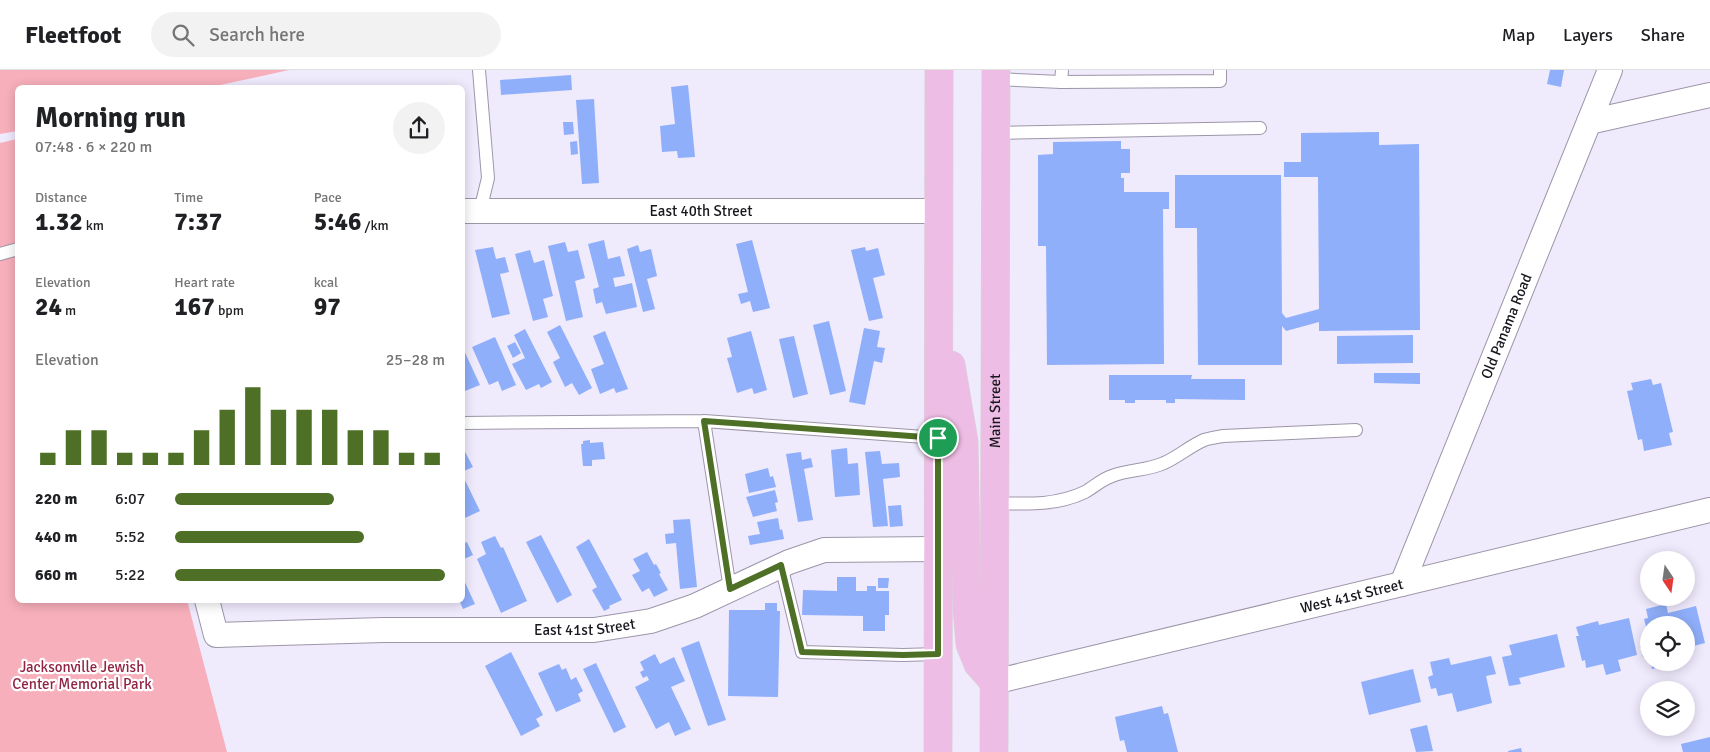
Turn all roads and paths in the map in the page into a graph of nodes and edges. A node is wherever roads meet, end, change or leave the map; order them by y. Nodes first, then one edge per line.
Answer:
1 (479, 70) edge
2 (939, 70) edge
3 (1220, 70) edge
4 (1610, 70) edge
5 (996, 75) edge
6 (1061, 76) edge
7 (1710, 95) edge
8 (1589, 122) junction
9 (1260, 128) dead end
10 (996, 133) junction
11 (471, 211) edge
12 (939, 211) junction
13 (15, 250) edge
14 (0, 254) edge
15 (939, 290) junction
16 (704, 421) junction
17 (465, 422) edge
18 (1356, 430) dead end
19 (938, 438) junction
20 (995, 504) junction
21 (1710, 510) edge
22 (938, 549) junction
23 (781, 565) junction
24 (1402, 584) junction
25 (730, 589) junction
26 (208, 603) edge
27 (938, 654) junction
28 (994, 682) junction
29 (938, 752) edge
30 (994, 752) edge

1 - 11 lane
2 - 12 main road
3 - 6 lane
4 - 8 street, Old Panama Road
5 - 6 lane
5 - 10 main road, Main Street
7 - 8 street
8 - 24 street, Old Panama Road
9 - 10 lane
10 - 20 main road, Main Street
11 - 12 street, East 40th Street
12 - 15 main road
13 - 14 lane
15 - 19 main road
15 - 28 main road
16 - 17 lane
16 - 19 lane
16 - 25 lane
18 - 20 lane
19 - 22 main road
20 - 28 main road, Main Street
21 - 24 street, West 41st Street
22 - 23 street, East 41st Street
22 - 27 main road
23 - 25 street, East 41st Street
23 - 27 lane
24 - 28 street, West 41st Street
25 - 26 street, East 41st Street
27 - 29 main road
28 - 30 main road, Main Street

